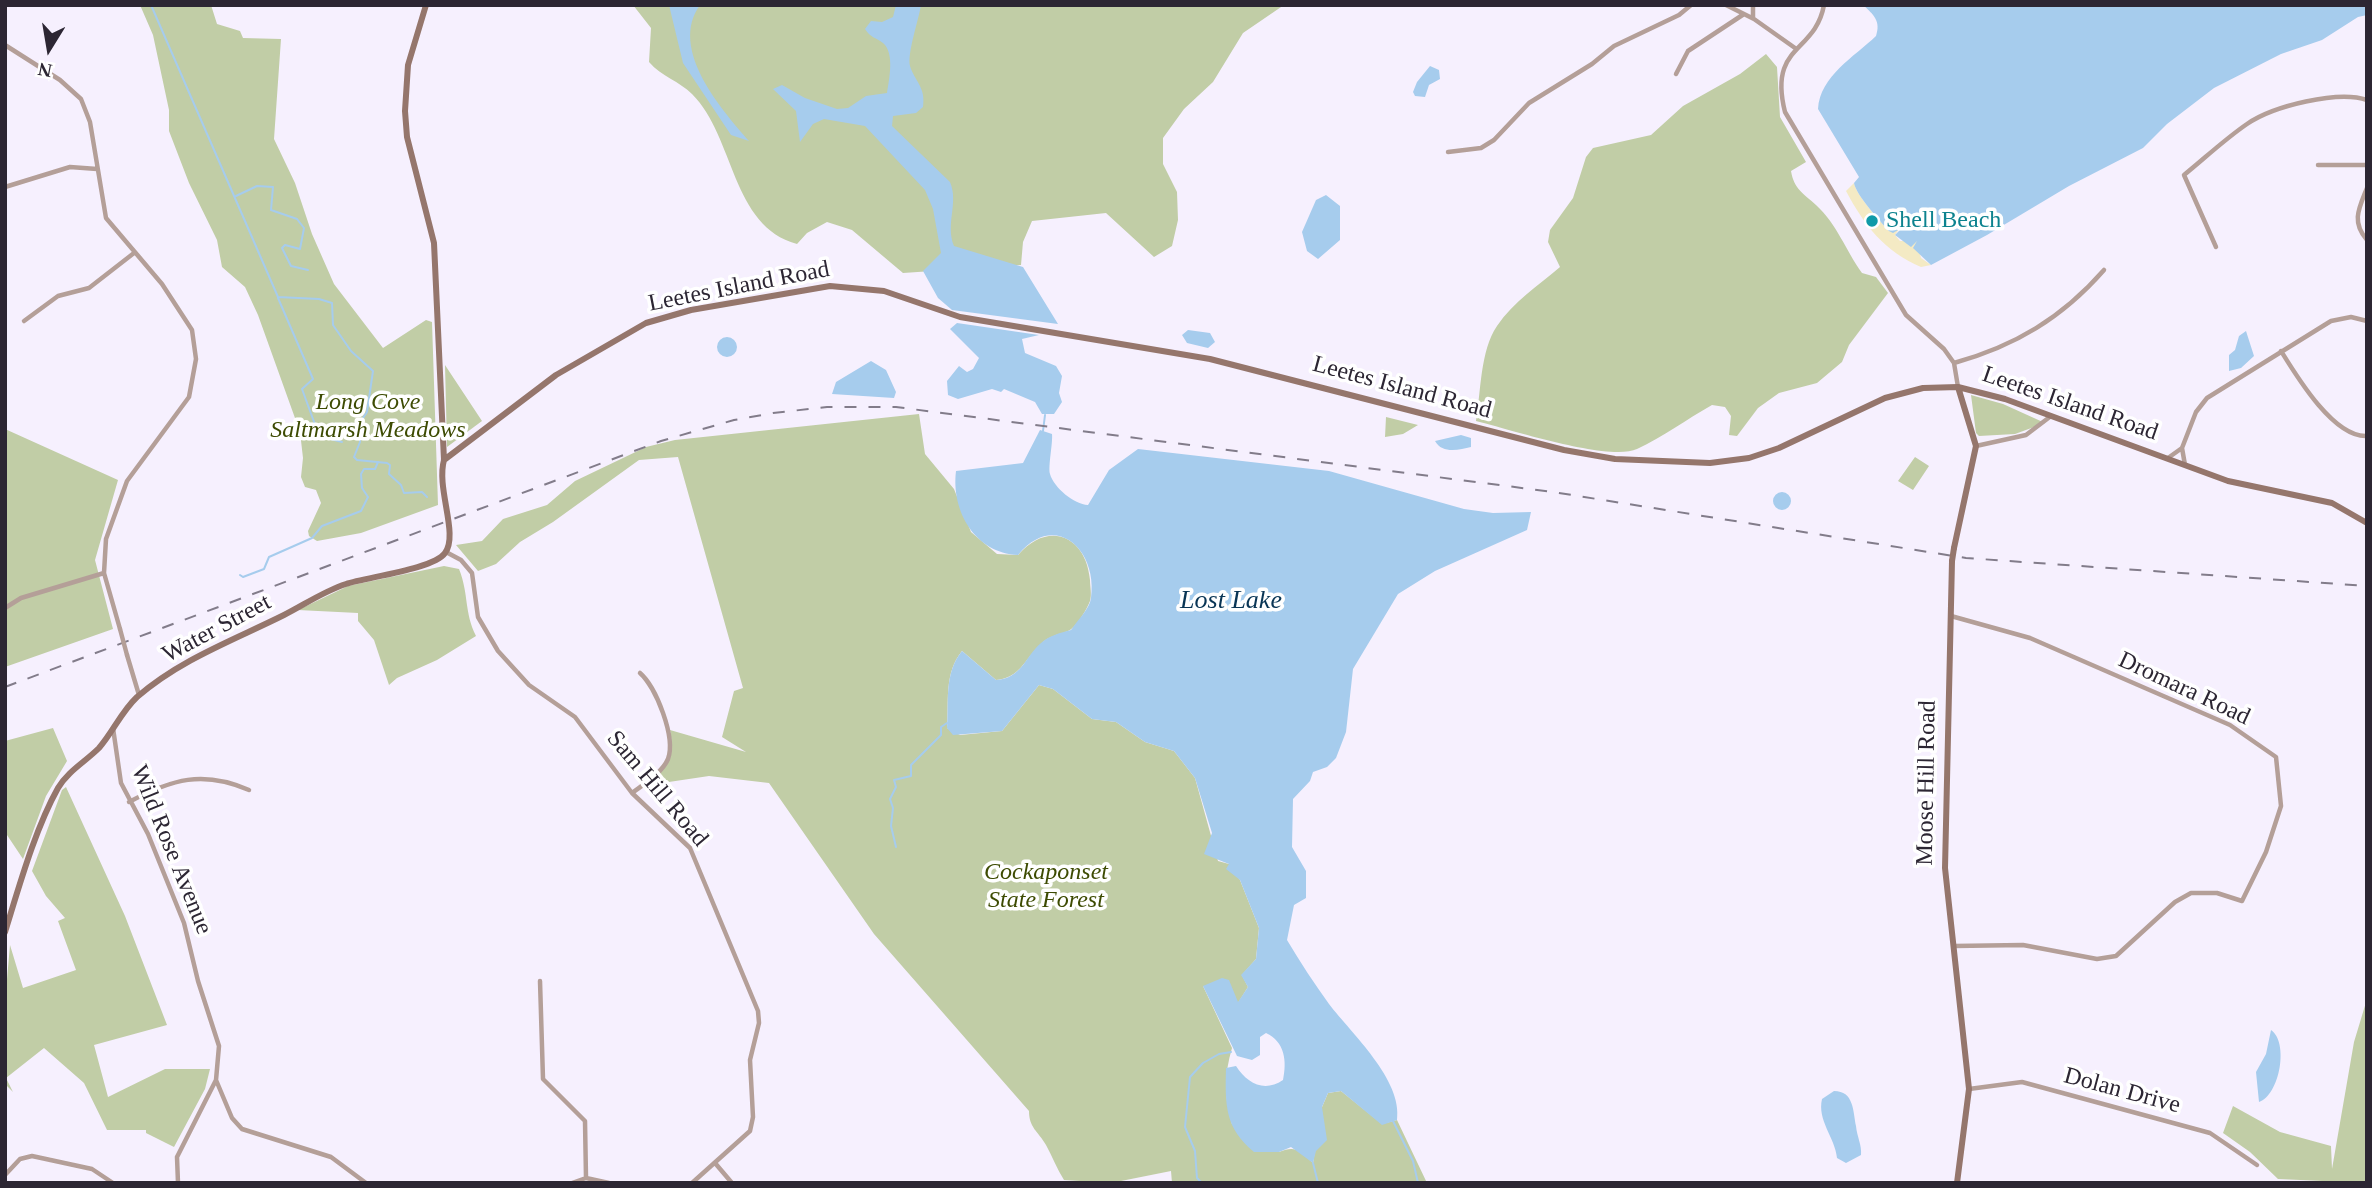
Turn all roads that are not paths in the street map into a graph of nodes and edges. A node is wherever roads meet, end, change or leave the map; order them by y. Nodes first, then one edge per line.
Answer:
1 (425, 5) edge
2 (1690, 5) edge
3 (1726, 5) edge
4 (1753, 5) edge
5 (1824, 5) edge
6 (1744, 14) junction
7 (1754, 19) junction
8 (5, 45) edge
9 (1795, 48) junction
10 (1676, 74) dead end
11 (2367, 100) edge
12 (1448, 152) dead end
13 (2318, 164) dead end
14 (2367, 165) edge
15 (97, 169) junction
16 (5, 187) edge
17 (2367, 188) edge
18 (2367, 240) edge
19 (2216, 247) dead end
20 (134, 253) junction
21 (2104, 270) dead end
22 (24, 321) dead end
23 (2367, 321) edge
24 (2281, 351) junction
25 (1954, 363) junction
26 (1958, 387) junction
27 (2051, 415) junction
28 (2367, 436) edge
29 (1976, 446) junction
30 (2182, 448) junction
31 (2168, 458) junction
32 (444, 460) junction
33 (2185, 465) junction
34 (2367, 523) edge
35 (446, 552) junction
36 (104, 573) junction
37 (5, 608) edge
38 (1951, 616) junction
39 (640, 673) dead end
40 (139, 696) junction
41 (113, 727) junction
42 (249, 790) dead end
43 (632, 793) junction
44 (129, 802) junction
45 (5, 932) edge
46 (1954, 947) junction
47 (540, 981) dead end
48 (215, 1080) junction
49 (1969, 1090) junction
50 (715, 1163) junction
51 (2257, 1165) dead end
52 (5, 1175) edge
53 (586, 1178) junction
54 (113, 1183) edge
55 (178, 1183) edge
56 (366, 1183) edge
57 (572, 1183) edge
58 (608, 1183) edge
59 (692, 1183) edge
60 (732, 1183) edge
61 (1957, 1183) edge

1 - 32 main road
2 - 12 street
3 - 6 street
4 - 7 street
5 - 9 street
6 - 7 street
6 - 10 street
7 - 9 street
8 - 15 street
9 - 25 street
11 - 19 street
13 - 14 street
15 - 16 street
15 - 20 street
17 - 18 street
20 - 22 street
20 - 36 street
21 - 25 street
23 - 24 street
24 - 28 street
24 - 30 street
25 - 26 street
26 - 27 main road, Leetes Island Road
26 - 29 main road, Moose Hill Road
26 - 32 main road, Leetes Island Road
27 - 29 street
27 - 31 main road, Leetes Island Road
29 - 38 main road, Moose Hill Road, bridge
30 - 31 street
30 - 33 street
31 - 33 main road, Leetes Island Road
32 - 35 main road
33 - 34 main road, Leetes Island Road
35 - 40 main road, Water Street
35 - 43 street, Sam Hill Road
36 - 37 street
36 - 40 street, bridge
38 - 46 main road, Moose Hill Road
38 - 46 street, Dromara Road
39 - 43 street
40 - 41 main road, Water Street
41 - 44 street, Wild Rose Avenue
41 - 45 main road, Water Street
42 - 44 street
43 - 50 street, Sam Hill Road
44 - 48 street, Wild Rose Avenue
46 - 49 main road, Moose Hill Road
47 - 53 street
48 - 55 street, Wild Rose Avenue
48 - 56 street
49 - 51 street, Dolan Drive
49 - 61 main road, Moose Hill Road
50 - 59 street, Sam Hill Road
50 - 60 street
52 - 54 street
53 - 57 street
53 - 58 street

